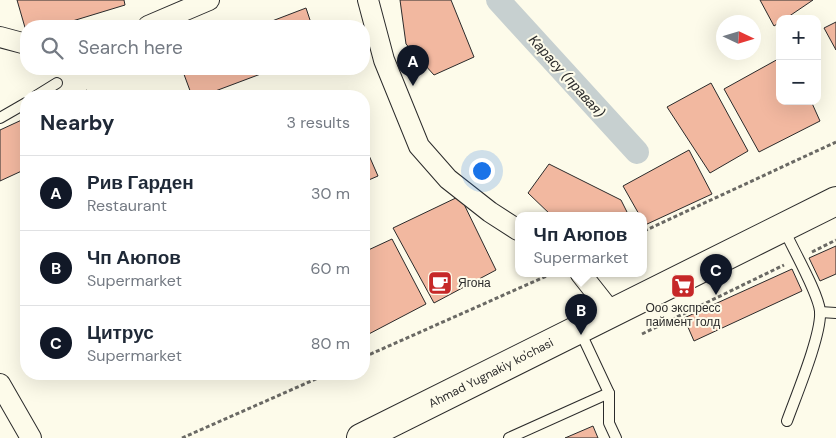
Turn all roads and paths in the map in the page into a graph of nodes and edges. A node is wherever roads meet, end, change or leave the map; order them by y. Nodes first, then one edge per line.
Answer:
1 (209, 0) edge
2 (368, 0) edge
3 (185, 5) edge
4 (159, 20) edge
5 (0, 37) edge
6 (20, 42) edge
7 (57, 83) dead end
8 (46, 90) edge
9 (20, 106) edge
10 (0, 118) edge
11 (836, 142) edge
12 (836, 201) edge
13 (783, 226) junction
14 (515, 228) edge
15 (647, 230) edge
16 (836, 240) edge
17 (797, 259) junction
18 (544, 277) edge
19 (582, 277) edge
20 (611, 312) junction
21 (820, 312) junction
22 (836, 314) edge
23 (579, 328) junction
24 (642, 334) dead end
25 (370, 355) edge
26 (313, 380) edge
27 (0, 384) edge
28 (609, 393) junction
29 (787, 421) dead end
30 (31, 438) edge
31 (182, 438) edge
32 (361, 438) edge
33 (509, 438) edge
34 (616, 438) edge

1 - 3 street
2 - 14 street
3 - 4 street
5 - 6 street
7 - 8 lane
9 - 10 lane
11 - 15 path
12 - 13 street, Ahmad Yugnakiy ko'chasi
13 - 17 lane
13 - 20 street, Ahmad Yugnakiy ko'chasi
16 - 17 path
17 - 21 lane
17 - 24 path
18 - 25 path
19 - 20 street
20 - 23 street, Ahmad Yugnakiy ko'chasi
21 - 22 lane
21 - 29 lane
23 - 28 lane
23 - 32 street, Ahmad Yugnakiy ko'chasi
26 - 31 path
27 - 30 street
28 - 33 lane
28 - 34 lane

